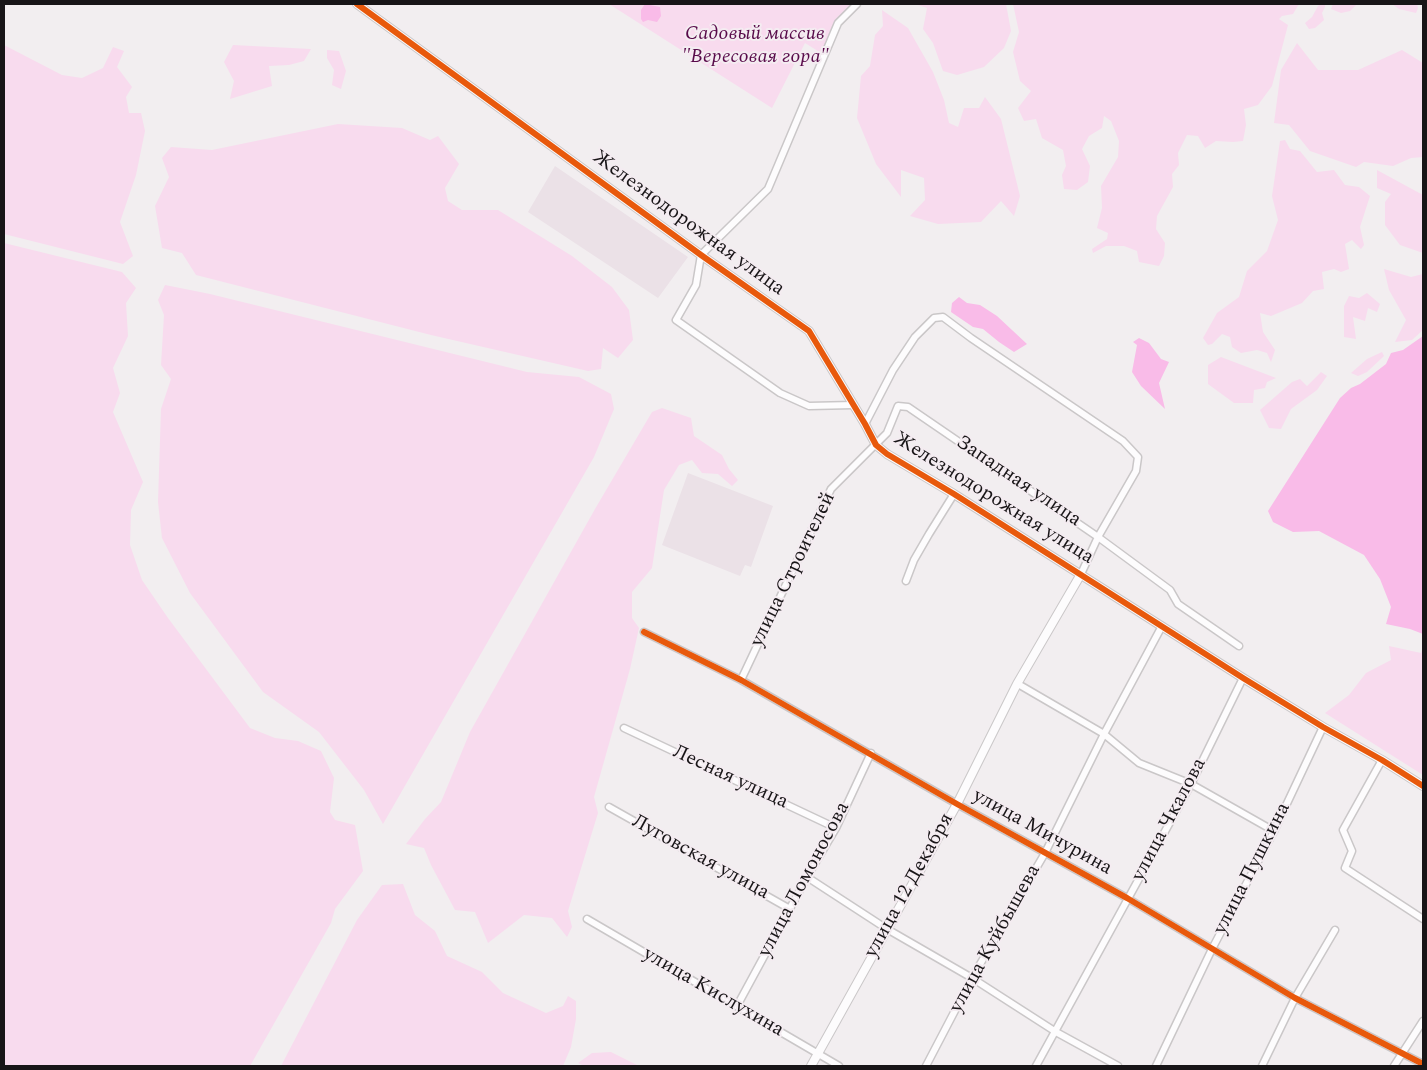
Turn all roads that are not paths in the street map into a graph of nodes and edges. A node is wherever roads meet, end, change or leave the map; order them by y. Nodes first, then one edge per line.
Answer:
1 (357, 4) edge
2 (857, 4) edge
3 (701, 255) junction
4 (853, 405) junction
5 (865, 424) junction
6 (876, 445) junction
7 (954, 494) junction
8 (1098, 537) junction
9 (1080, 574) junction
10 (906, 581) dead end
11 (1162, 626) junction
12 (644, 632) dead end
13 (1239, 646) dead end
14 (1243, 678) junction
15 (741, 680) junction
16 (1018, 684) junction
17 (1323, 727) junction
18 (624, 728) dead end
19 (1104, 734) junction
20 (871, 754) junction
21 (1382, 760) junction
22 (1191, 784) junction
23 (1423, 786) edge
24 (957, 804) junction
25 (609, 808) dead end
26 (836, 828) junction
27 (1274, 831) junction
28 (1045, 853) junction
29 (807, 877) junction
30 (1127, 898) junction
31 (790, 909) junction
32 (587, 919) dead end
33 (1423, 919) edge
34 (887, 929) junction
35 (1335, 930) dead end
36 (1212, 950) junction
37 (972, 978) junction
38 (1295, 998) junction
39 (737, 1006) junction
40 (1423, 1021) edge
41 (1056, 1032) junction
42 (1402, 1053) junction
43 (818, 1054) junction
44 (1423, 1064) edge
45 (811, 1066) edge
46 (839, 1066) edge
47 (926, 1066) edge
48 (1036, 1066) edge
49 (1118, 1066) edge
50 (1156, 1066) edge
51 (1262, 1066) edge
52 (1394, 1066) edge

1 - 3 street, Железнодорожная улица
2 - 3 street
3 - 4 street, Железнодорожная улица
3 - 4 street
4 - 5 street, Железнодорожная улица
5 - 6 street, Железнодорожная улица
5 - 8 street
6 - 7 street, Железнодорожная улица
6 - 8 street, Западная улица
6 - 15 street, улица Строителей
7 - 9 street, Железнодорожная улица
7 - 10 street
8 - 9 street
8 - 13 street, Западная улица
9 - 11 street, Железнодорожная улица
9 - 16 street, улица 12 Декабря
11 - 14 street, Железнодорожная улица
11 - 19 street, улица Куйбышева
12 - 15 street, улица Мичурина
14 - 17 street, Железнодорожная улица
14 - 22 street, улица Чкалова
15 - 20 street, улица Мичурина
16 - 19 street
16 - 24 street, улица 12 Декабря
17 - 21 street, Железнодорожная улица
17 - 27 street, улица Пушкина
18 - 26 street, Лесная улица
19 - 22 street
19 - 28 street, улица Куйбышева
20 - 24 street, улица Мичурина
20 - 26 street, улица Ломоносова
21 - 23 street, Железнодорожная улица
21 - 33 street
22 - 27 street
22 - 30 street, улица Чкалова
24 - 28 street, улица Мичурина
24 - 34 street, улица 12 Декабря
25 - 31 street, Луговская улица
26 - 29 street, улица Ломоносова
27 - 36 street, улица Пушкина
28 - 30 street, улица Мичурина
28 - 37 street, улица Куйбышева
29 - 31 street, улица Ломоносова
29 - 34 street
30 - 36 street, улица Мичурина
30 - 41 street, улица Чкалова
31 - 39 street, улица Ломоносова
32 - 39 street, улица Кислухина
34 - 37 street
34 - 43 street, улица 12 Декабря
35 - 38 street
36 - 38 street, улица Мичурина
36 - 50 street, улица Пушкина
37 - 41 street
37 - 47 street, улица Куйбышева
38 - 42 street, улица Мичурина
38 - 51 street
39 - 43 street, улица Кислухина
40 - 42 street
41 - 48 street, улица Чкалова
41 - 49 street
42 - 44 street, улица Мичурина
42 - 52 street
43 - 45 street, улица 12 Декабря
43 - 46 street, улица Кислухина

